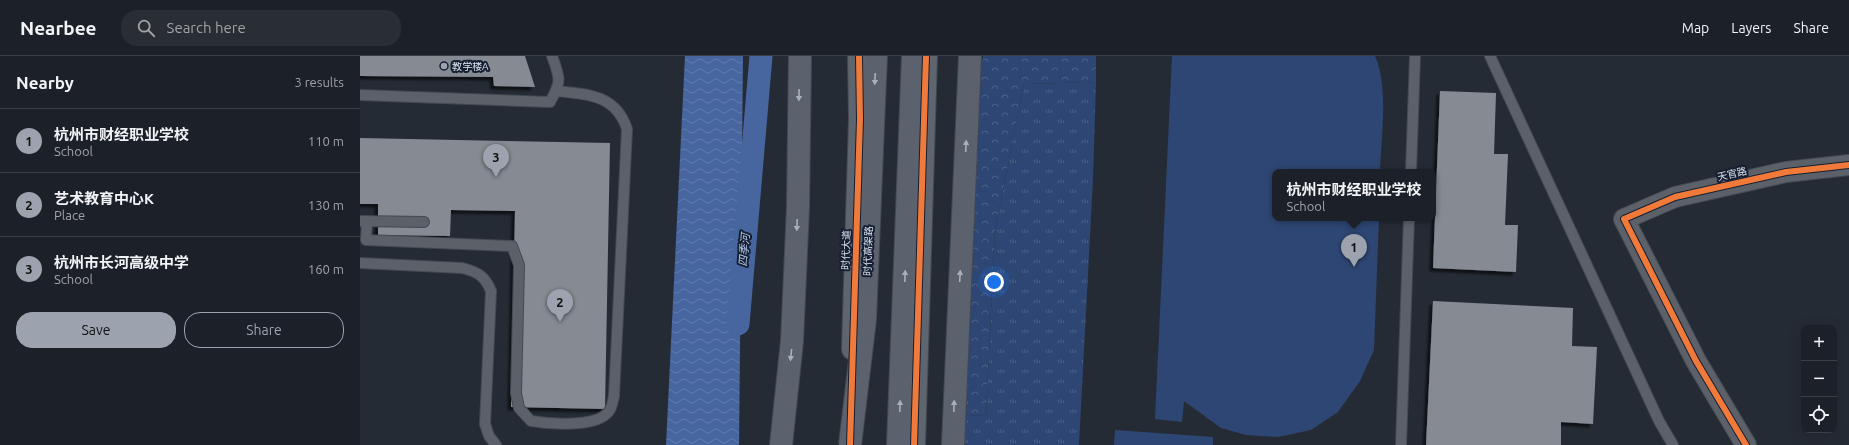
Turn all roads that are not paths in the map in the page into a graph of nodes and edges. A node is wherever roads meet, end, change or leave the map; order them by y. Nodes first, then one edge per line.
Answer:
1 (552, 56) edge
2 (800, 56) edge
3 (859, 56) edge
4 (876, 56) edge
5 (913, 56) edge
6 (926, 56) edge
7 (970, 56) edge
8 (1415, 56) edge
9 (1490, 56) edge
10 (556, 91) junction
11 (360, 95) edge
12 (1849, 166) edge
13 (1411, 169) edge
14 (364, 221) edge
15 (1409, 221) edge
16 (424, 222) dead end
17 (360, 263) edge
18 (496, 445) edge
19 (781, 445) edge
20 (850, 445) edge
21 (898, 445) edge
22 (914, 445) edge
23 (953, 445) edge
24 (1401, 445) edge
25 (1673, 445) edge
26 (1746, 445) edge

1 - 10 lane
2 -> 19 highway
3 - 20 main road, 时代大道
4 -> 20 highway, 时代高架路, bridge
21 -> 5 highway
6 - 22 main road
23 -> 7 highway
8 - 13 lane
9 - 25 lane
10 - 11 lane
10 - 14 lane
12 - 26 street, 天官路
14 - 16 lane
15 - 24 lane
17 - 18 lane

